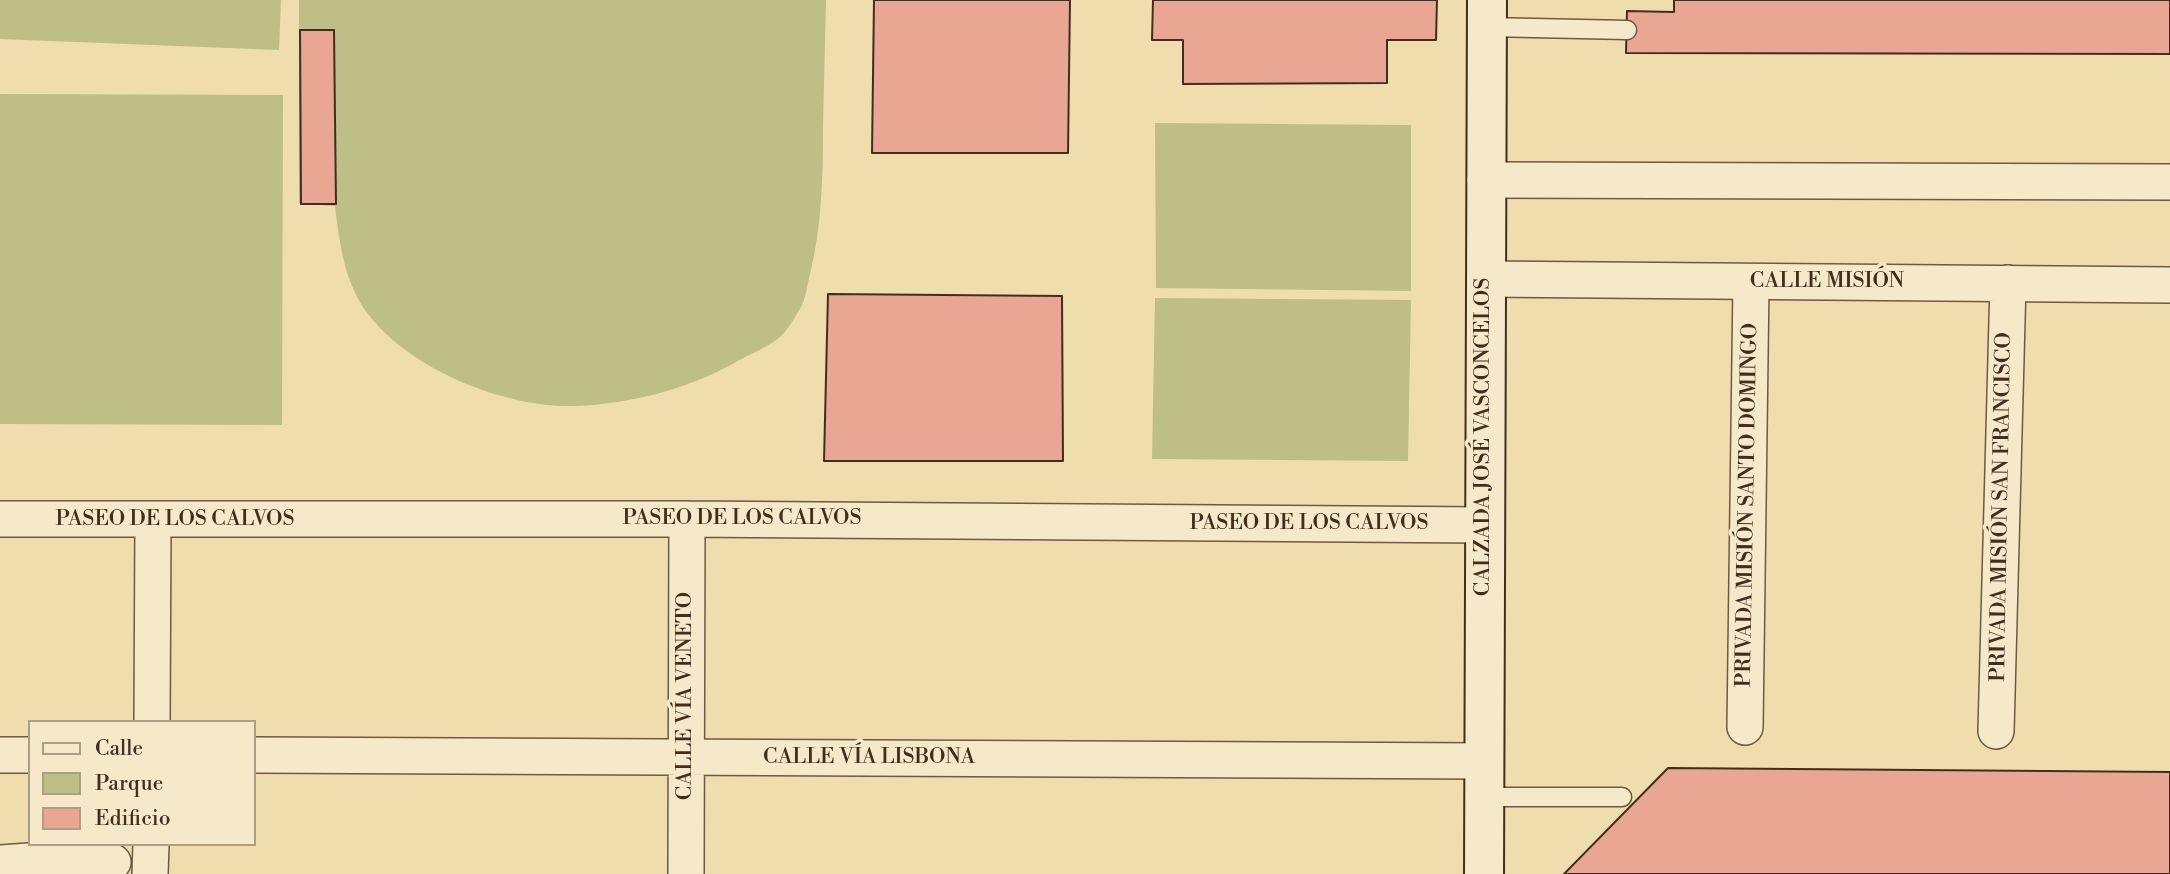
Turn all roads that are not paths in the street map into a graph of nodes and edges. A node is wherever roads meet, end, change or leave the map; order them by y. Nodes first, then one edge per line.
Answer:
1 (1487, 14) edge
2 (1627, 30) dead end
3 (1485, 180) junction
4 (2170, 183) edge
5 (1485, 279) junction
6 (1751, 282) junction
7 (2008, 283) junction
8 (2170, 285) edge
9 (0, 519) edge
10 (687, 519) junction
11 (153, 521) junction
12 (1484, 525) junction
13 (152, 720) edge
14 (1745, 727) dead end
15 (1996, 731) dead end
16 (0, 755) edge
17 (28, 755) edge
18 (256, 755) edge
19 (686, 757) junction
20 (1484, 779) junction
21 (1622, 797) dead end
22 (151, 846) edge
23 (113, 862) dead end
24 (0, 863) edge
25 (43, 867) edge
26 (150, 874) edge
27 (686, 874) edge
28 (1484, 874) edge

1 - 2 lane
1 - 3 main road, CALZADA JOSÉ VASCONCELOS
3 - 4 street
3 - 5 main road, CALZADA JOSÉ VASCONCELOS
5 - 6 street, CALLE MISIÓN
5 - 12 main road, CALZADA JOSÉ VASCONCELOS
6 - 7 street, CALLE MISIÓN
6 - 14 street, PRIVADA MISIÓN SANTO DOMINGO
7 - 8 street, CALLE MISIÓN
7 - 15 street, PRIVADA MISIÓN SAN FRANCISCO
9 - 11 street, PASEO DE LOS CALVOS
10 - 11 street, PASEO DE LOS CALVOS
10 - 12 street, PASEO DE LOS CALVOS
10 - 19 street, CALLE VÍA VENETO
11 - 13 street
12 - 20 main road, CALZADA JOSÉ VASCONCELOS
16 - 17 street
18 - 19 street, CALLE VÍA LISBONA
19 - 20 street, CALLE VÍA LISBONA
19 - 27 street, CALLE VÍA VENETO
20 - 21 lane
20 - 28 main road, CALZADA JOSÉ VASCONCELOS
22 - 26 street
23 - 25 street
24 - 25 street

